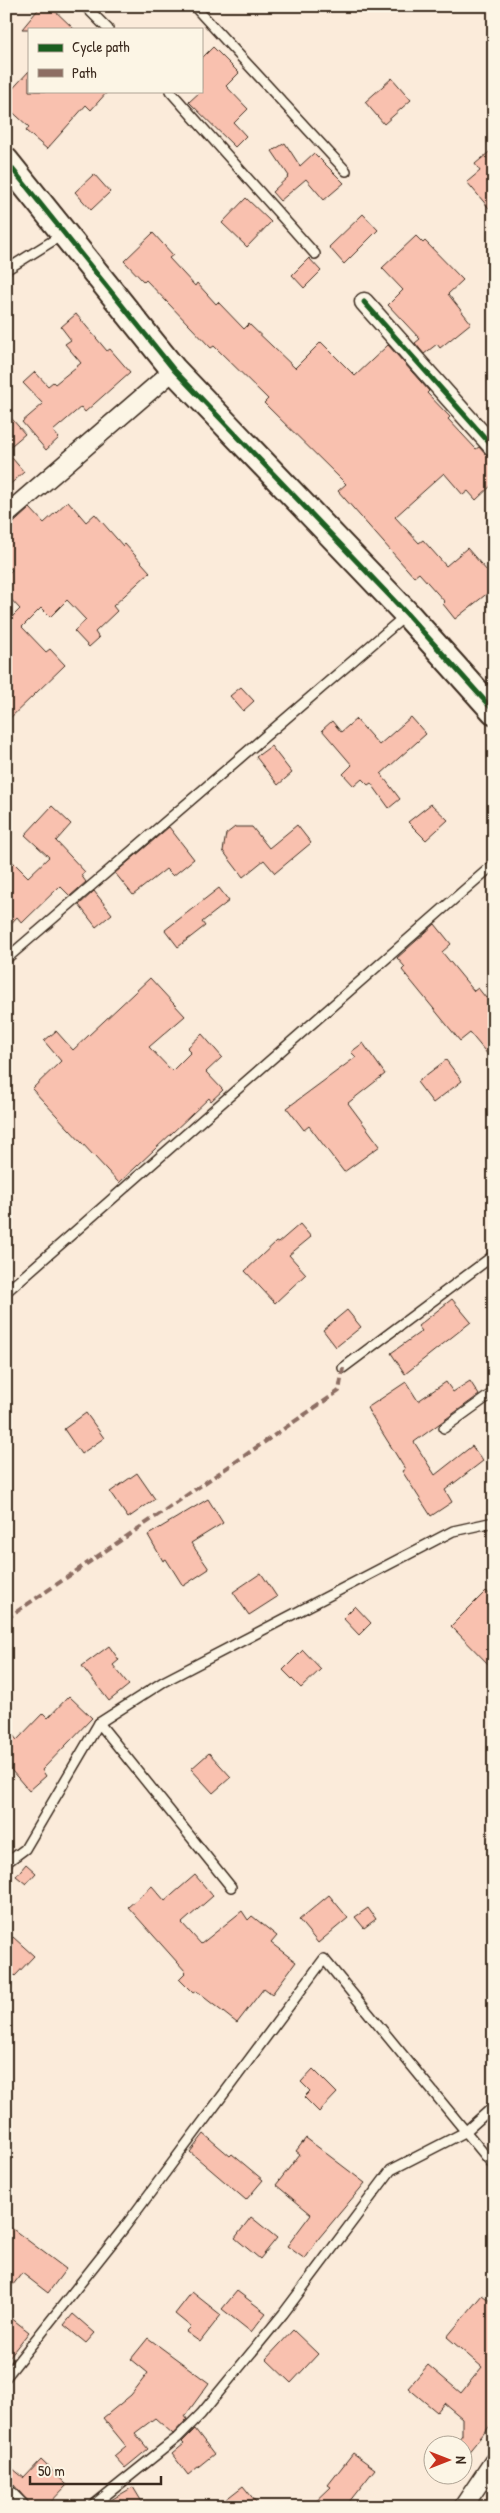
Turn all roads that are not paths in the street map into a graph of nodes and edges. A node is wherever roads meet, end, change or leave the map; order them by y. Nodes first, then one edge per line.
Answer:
1 (85, 6) edge
2 (194, 6) edge
3 (107, 28) edge
4 (171, 92) edge
5 (6, 161) edge
6 (346, 171) dead end
7 (64, 233) junction
8 (315, 254) dead end
9 (6, 270) edge
10 (364, 302) dead end
11 (174, 370) junction
12 (494, 448) edge
13 (6, 515) edge
14 (407, 614) junction
15 (494, 711) edge
16 (494, 864) edge
17 (6, 959) edge
18 (494, 1255) edge
19 (6, 1292) edge
20 (343, 1368) dead end
21 (494, 1392) edge
22 (444, 1428) dead end
23 (494, 1522) edge
24 (99, 1724) junction
25 (6, 1863) edge
26 (230, 1887) dead end
27 (494, 2106) edge
28 (465, 2132) junction
29 (494, 2166) edge
30 (6, 2377) edge
31 (494, 2461) edge
32 (6, 2493) edge
33 (20, 2507) edge
34 (91, 2507) edge
35 (463, 2507) edge

1 - 3 lane
2 - 6 lane
4 - 8 lane
5 - 7 street
7 - 9 lane
7 - 11 street
10 - 12 street
11 - 13 street
11 - 14 street
14 - 15 street
14 - 17 lane
16 - 19 lane
18 - 20 lane
21 - 22 lane
23 - 24 lane
24 - 25 lane
24 - 26 lane
27 - 28 lane
28 - 29 lane
28 - 30 lane
28 - 34 lane
31 - 35 street
32 - 33 street

